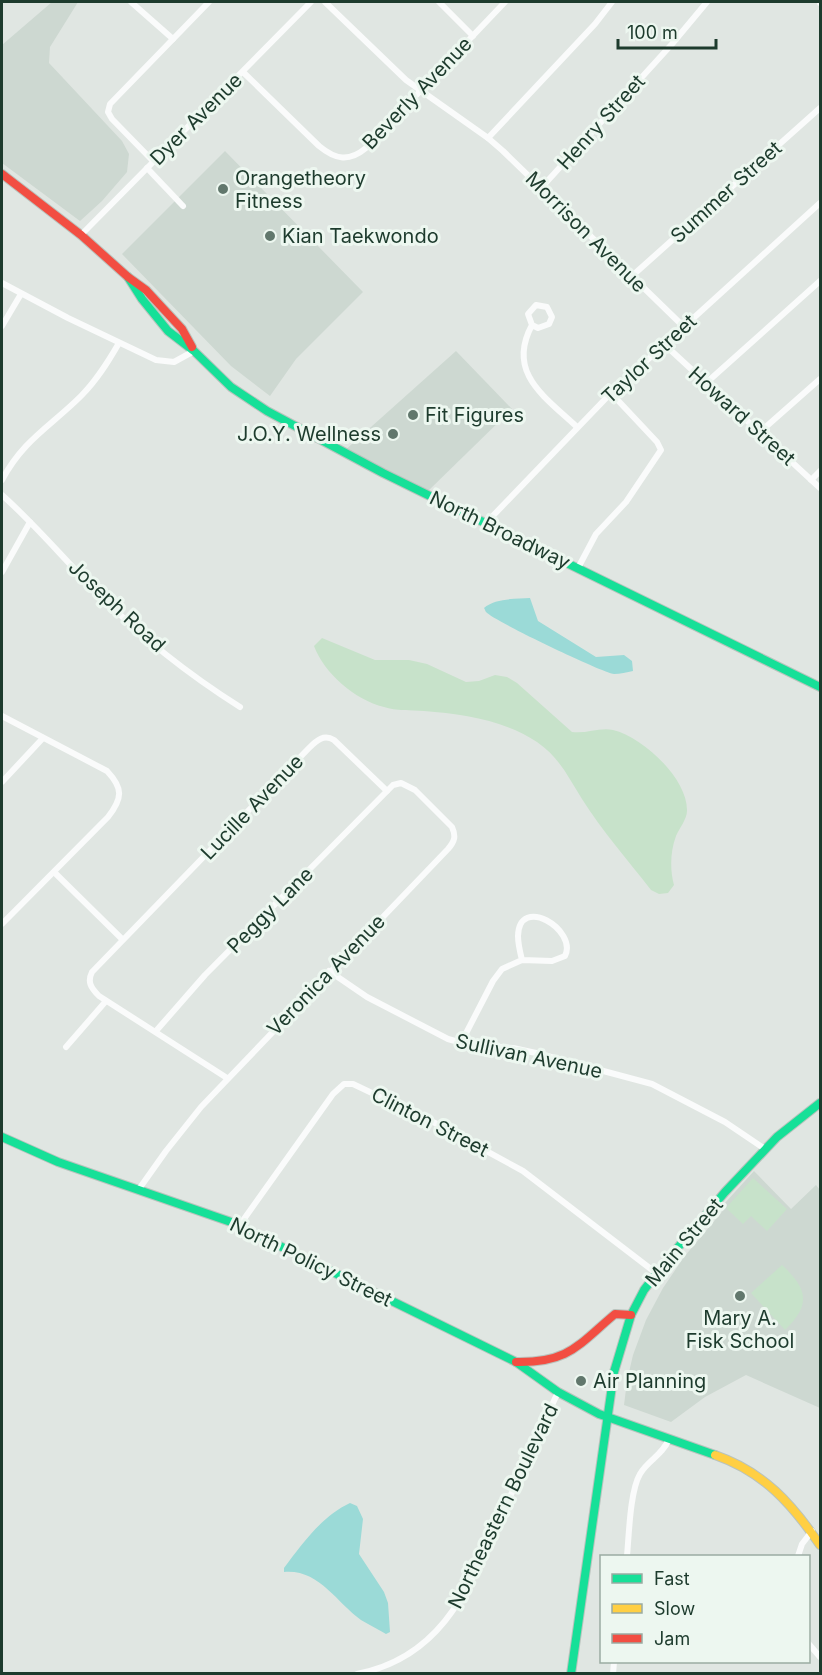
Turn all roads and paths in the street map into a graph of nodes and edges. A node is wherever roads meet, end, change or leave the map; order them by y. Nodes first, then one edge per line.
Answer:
1 (131, 2) edge
2 (209, 2) edge
3 (311, 2) edge
4 (325, 2) edge
5 (439, 2) edge
6 (505, 2) edge
7 (612, 2) edge
8 (707, 2) edge
9 (472, 36) junction
10 (173, 39) junction
11 (243, 72) junction
12 (420, 91) junction
13 (820, 108) edge
14 (488, 138) junction
15 (153, 161) junction
16 (147, 168) junction
17 (2, 174) edge
18 (542, 187) junction
19 (820, 203) edge
20 (183, 206) dead end
21 (81, 235) junction
22 (632, 276) junction
23 (820, 281) edge
24 (2, 283) edge
25 (21, 294) junction
26 (532, 325) dead end
27 (683, 326) junction
28 (2, 327) edge
29 (119, 343) junction
30 (664, 344) junction
31 (194, 351) junction
32 (820, 379) edge
33 (705, 384) junction
34 (611, 393) junction
35 (577, 427) junction
36 (759, 433) junction
37 (820, 471) edge
38 (2, 480) edge
39 (811, 480) junction
40 (820, 488) edge
41 (2, 495) edge
42 (30, 522) junction
43 (486, 523) junction
44 (578, 568) junction
45 (2, 572) edge
46 (820, 687) edge
47 (240, 707) dead end
48 (2, 716) edge
49 (44, 738) junction
50 (2, 782) edge
51 (387, 791) junction
52 (54, 872) junction
53 (2, 924) edge
54 (122, 939) junction
55 (522, 960) junction
56 (329, 971) junction
57 (106, 1000) junction
58 (156, 1031) junction
59 (462, 1043) junction
60 (66, 1047) dead end
61 (227, 1078) junction
62 (820, 1103) edge
63 (2, 1137) edge
64 (765, 1149) junction
65 (140, 1189) junction
66 (239, 1226) junction
67 (656, 1273) junction
68 (631, 1315) junction
69 (516, 1362) junction
70 (558, 1392) junction
71 (608, 1417) junction
72 (669, 1439) junction
73 (812, 1531) junction
74 (820, 1545) edge
75 (627, 1555) edge
76 (799, 1555) edge
77 (810, 1645) edge
78 (820, 1657) edge
79 (573, 1671) edge
80 (357, 1674) edge

1 - 10 street
2 - 10 street
3 - 11 street, Dyer Avenue
4 - 12 street, Morrison Avenue
5 - 9 street
6 - 9 street, Beverly Avenue
7 - 14 street
8 - 18 street, Henry Street
9 - 12 street, Beverly Avenue
10 - 15 street
11 - 12 street, Beverly Avenue
11 - 15 street, Dyer Avenue
12 - 14 street, Morrison Avenue
13 - 22 street, Summer Street
14 - 18 street, Morrison Avenue
15 - 16 street, Dyer Avenue
16 - 20 street
16 - 21 street, Dyer Avenue
17 - 21 main road, North Broadway
18 - 22 street, Morrison Avenue
19 - 27 street, Taylor Street
21 - 31 main road, North Broadway
22 - 27 street, Morrison Avenue
23 - 33 street
24 - 25 street
25 - 28 street
25 - 29 street
26 - 35 street
27 - 30 street, Taylor Street
29 - 31 street
29 - 38 street
30 - 33 street, Howard Street
30 - 34 street, Taylor Street
31 - 43 main road, North Broadway
32 - 36 street
33 - 36 street, Howard Street
34 - 35 street, Taylor Street
34 - 44 street
35 - 43 street, Taylor Street
36 - 39 street, Howard Street
37 - 39 street
39 - 40 street, Howard Street
41 - 42 street, Joseph Road
42 - 45 street
42 - 47 street, Joseph Road
43 - 44 main road, North Broadway
44 - 46 main road, North Broadway
48 - 49 street
49 - 50 street
49 - 52 street
51 - 54 street, Lucille Avenue
51 - 56 street, Veronica Avenue
51 - 58 street, Peggy Lane
52 - 53 street
52 - 54 street
54 - 57 street, Lucille Avenue
55 - 55 street
55 - 59 street
56 - 59 street, Sullivan Avenue
56 - 61 street, Veronica Avenue
57 - 58 street, Lucille Avenue
57 - 60 street
58 - 61 street, Lucille Avenue
59 - 64 street, Sullivan Avenue
61 - 65 street, Veronica Avenue
62 - 64 main road, Main Street
63 - 65 main road, North Policy Street
64 - 67 main road, Main Street
65 - 66 main road, North Policy Street
66 - 67 street, Clinton Street
66 - 69 main road, North Policy Street
67 - 68 main road, Main Street
68 - 69 main road
68 - 71 main road, Main Street
69 - 70 main road, North Policy Street
70 - 71 main road, North Policy Street
70 - 80 street, Northeastern Boulevard
71 - 72 main road, North Policy Street
71 - 79 main road, Main Street
72 - 73 main road, North Policy Street
72 - 75 street
73 - 74 main road, North Policy Street
73 - 76 street
77 - 78 street

